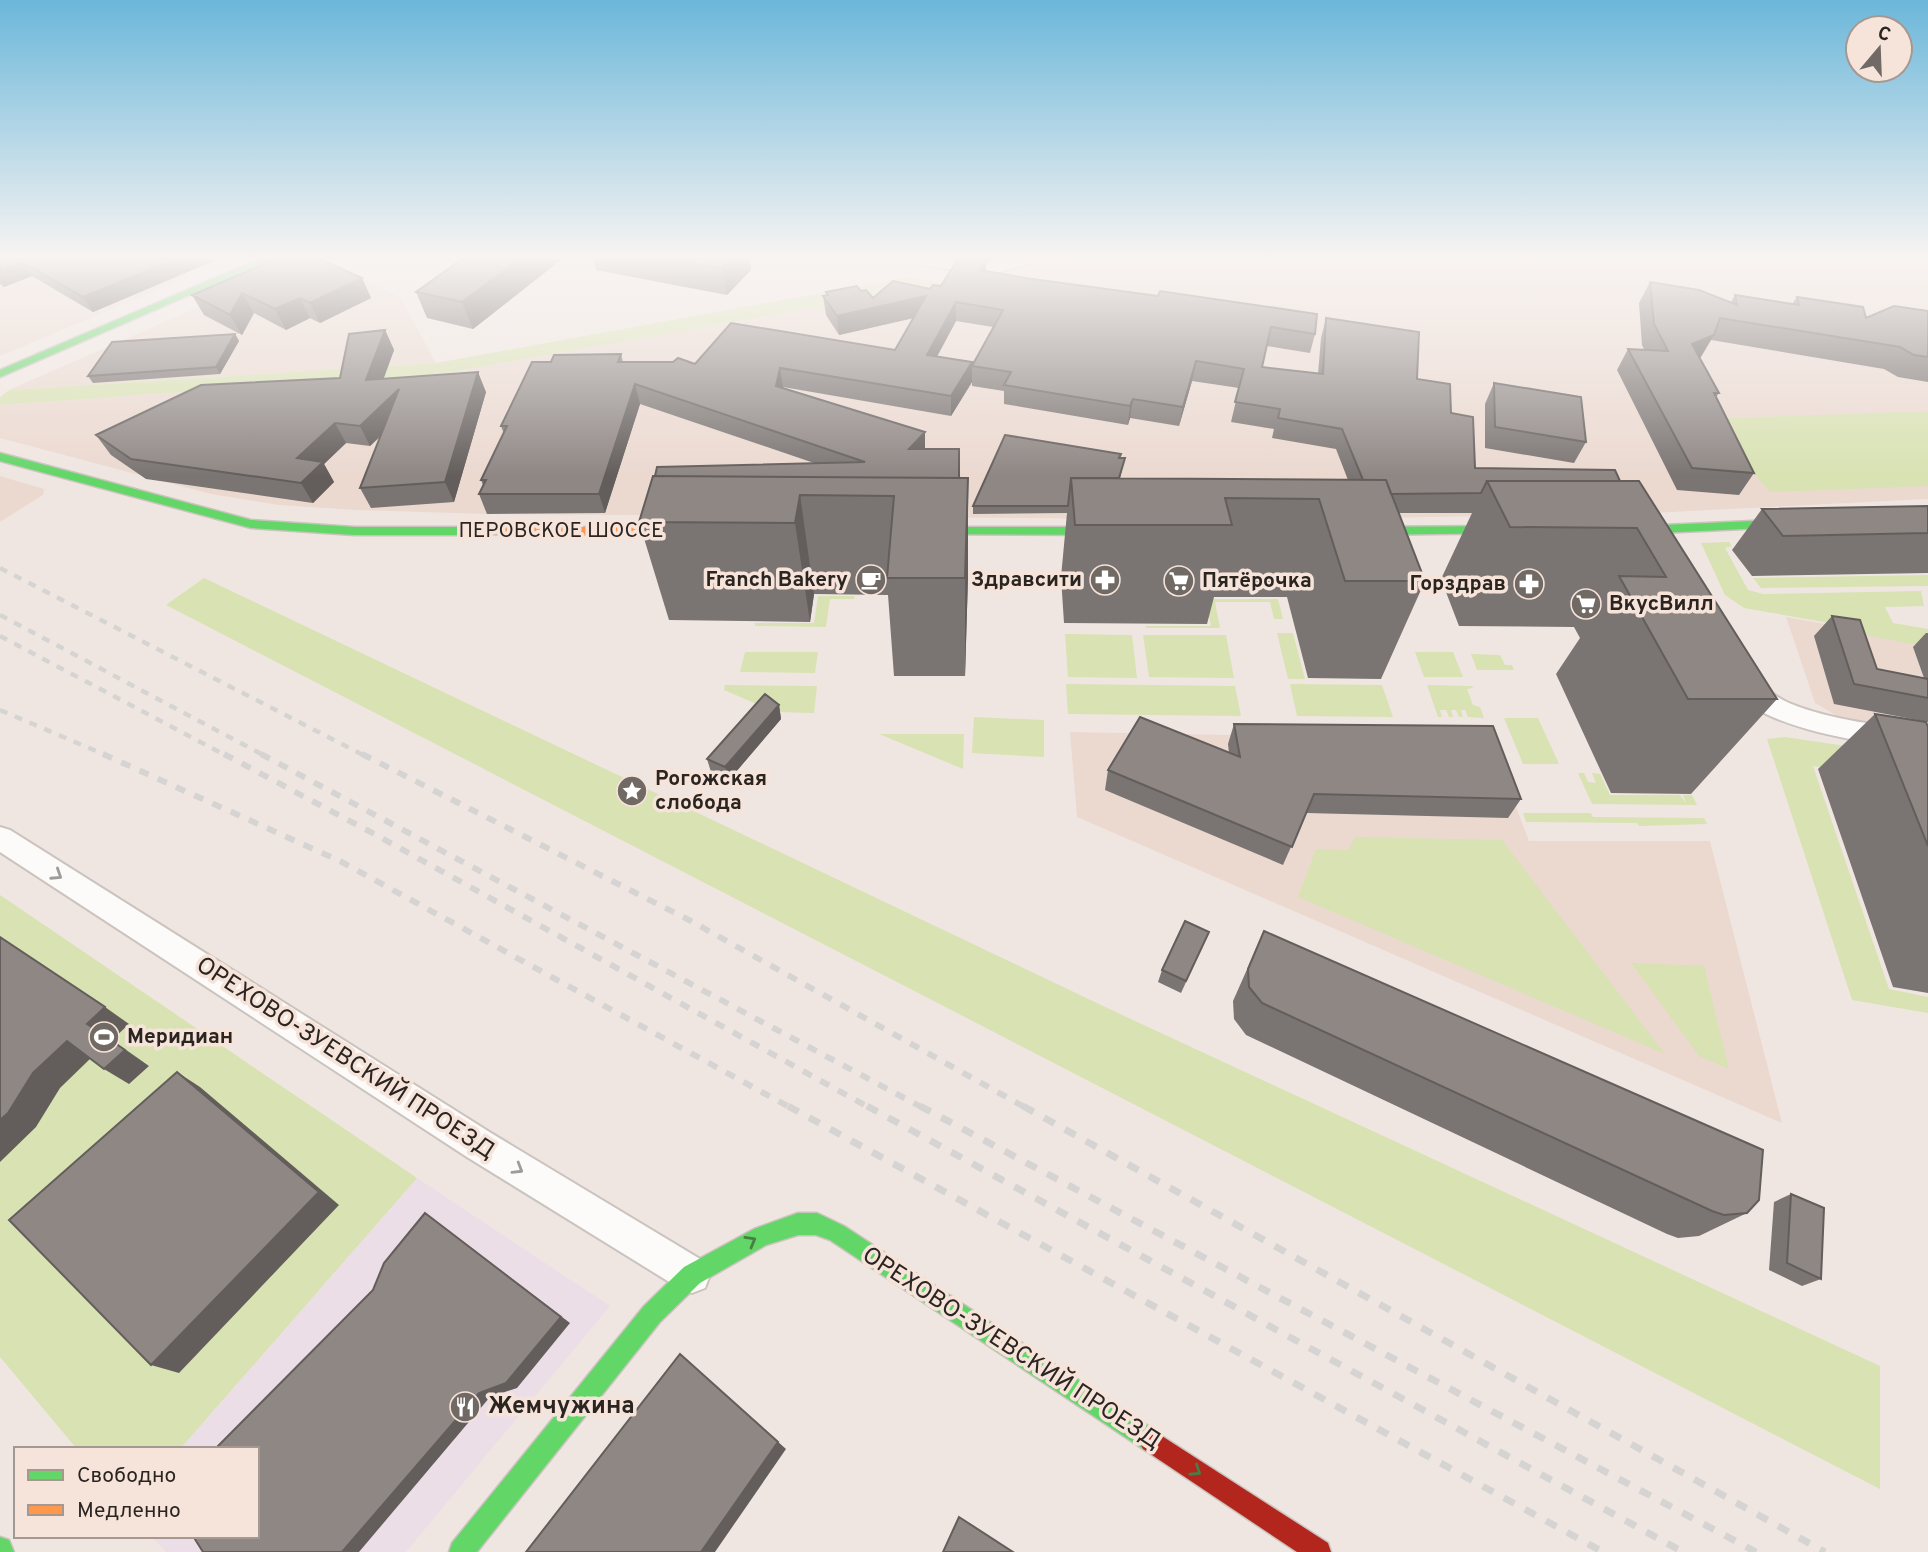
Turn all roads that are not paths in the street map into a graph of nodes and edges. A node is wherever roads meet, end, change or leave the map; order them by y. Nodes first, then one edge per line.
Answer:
1 (99, 331) edge
2 (0, 374) edge
3 (0, 457) edge
4 (1821, 522) edge
5 (1528, 530) edge
6 (1597, 530) edge
7 (705, 531) edge
8 (901, 531) edge
9 (1131, 531) edge
10 (1336, 531) edge
11 (1663, 531) junction
12 (1676, 555) edge
13 (1730, 663) edge
14 (1928, 742) edge
15 (0, 838) edge
16 (692, 1275) junction
17 (461, 1552) edge
18 (1319, 1552) edge

1 - 2 street
3 - 7 street, ПЕРОВСКОЕ ШОССЕ
4 - 11 street
5 - 10 street
6 - 11 street
8 - 9 street
11 - 12 street
13 - 14 street
15 -> 16 street, ОРЕХОВО-ЗУЕВСКИЙ ПРОЕЗД
16 - 17 street, ОРЕХОВО-ЗУЕВСКИЙ ПРОЕЗД
16 -> 18 street, ОРЕХОВО-ЗУЕВСКИЙ ПРОЕЗД

